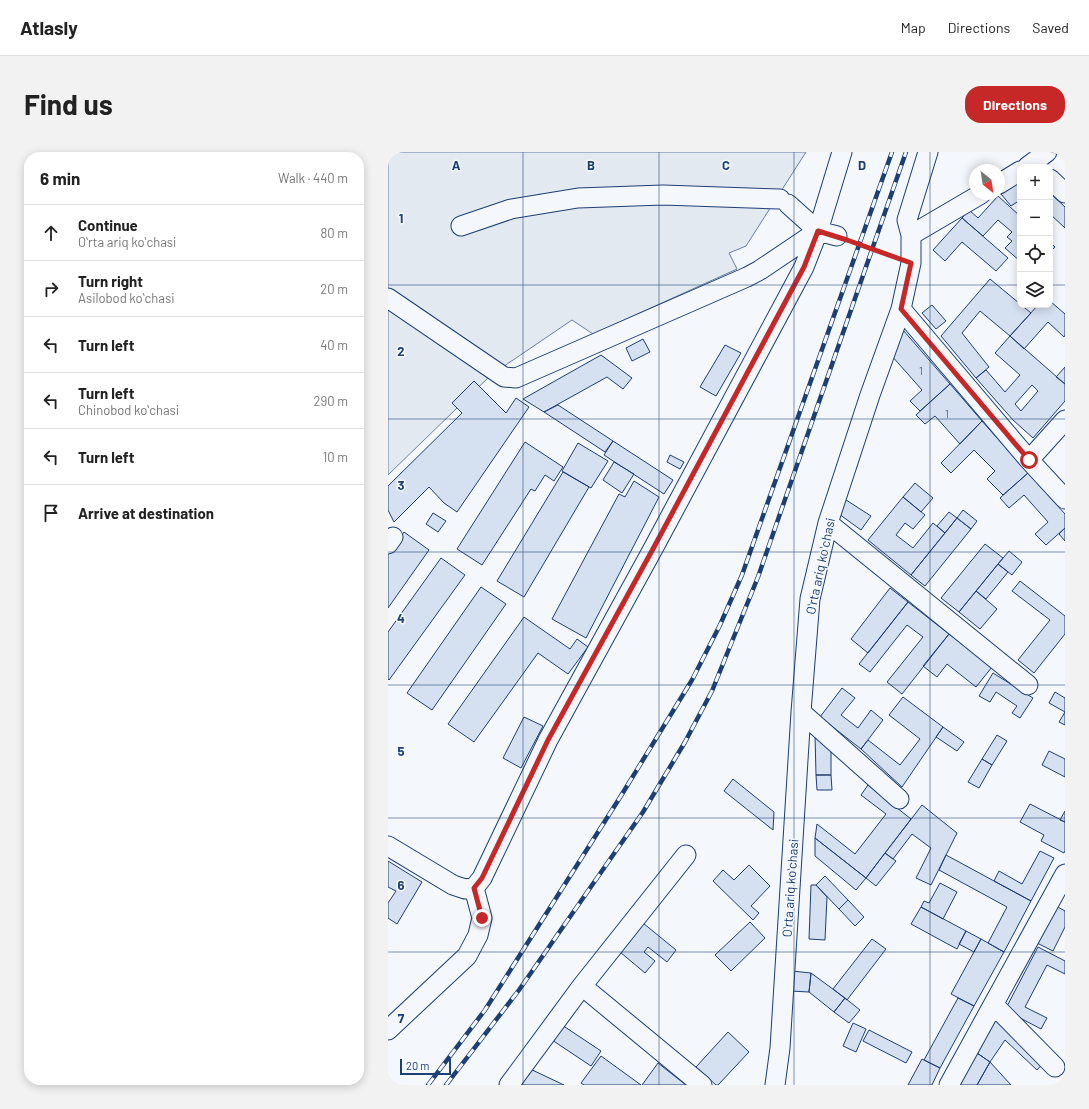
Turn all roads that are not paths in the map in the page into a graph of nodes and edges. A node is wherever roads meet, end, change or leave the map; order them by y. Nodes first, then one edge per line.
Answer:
1 (842, 152) edge
2 (928, 152) edge
3 (1017, 173) edge
4 (1005, 180) edge
5 (1053, 181) edge
6 (1065, 193) edge
7 (972, 200) edge
8 (461, 226) dead end
9 (818, 231) junction
10 (912, 235) junction
11 (836, 236) road end
12 (388, 298) edge
13 (901, 309) junction
14 (1065, 420) edge
15 (1029, 460) junction
16 (1065, 499) edge
17 (828, 523) junction
18 (1028, 685) dead end
19 (801, 712) junction
20 (899, 799) dead end
21 (388, 846) edge
22 (686, 855) dead end
23 (1065, 874) edge
24 (474, 888) junction
25 (582, 986) junction
26 (994, 1005) junction
27 (388, 1030) edge
28 (1055, 1067) dead end
29 (509, 1085) edge
30 (702, 1085) edge
31 (775, 1085) edge
32 (949, 1085) edge

1 - 9 street
2 - 10 street, Oʻrta ariq koʻchasi
3 - 4 street
5 - 6 street
7 - 10 street
8 - 9 street
9 - 11 street
9 - 12 street
9 - 24 street
10 - 13 street, Oʻrta ariq koʻchasi
13 - 15 street
13 - 17 street, Oʻrta ariq koʻchasi
14 - 15 street
15 - 16 street
17 - 18 street
17 - 19 street, Oʻrta ariq koʻchasi
19 - 20 street
19 - 31 street, Oʻrta ariq koʻchasi
21 - 24 street
22 - 25 street
23 - 26 street
24 - 27 street
25 - 29 street
25 - 30 street
26 - 28 street
26 - 32 street

